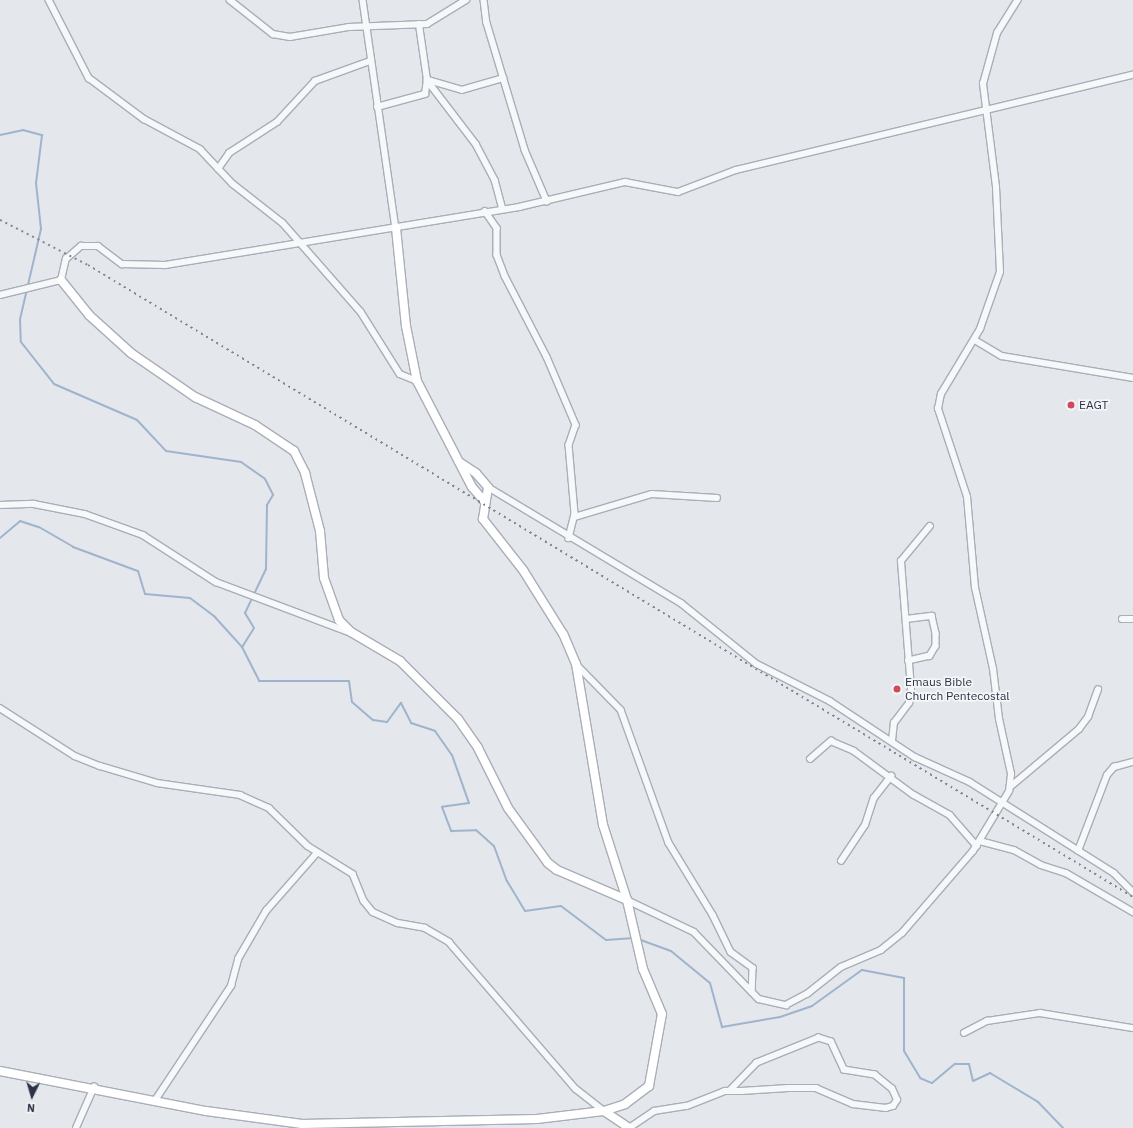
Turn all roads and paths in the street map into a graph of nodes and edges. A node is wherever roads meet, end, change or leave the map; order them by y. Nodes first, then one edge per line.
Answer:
1 (49, 0) edge
2 (230, 0) edge
3 (363, 0) edge
4 (466, 0) edge
5 (484, 0) edge
6 (1018, 0) edge
7 (419, 25) junction
8 (366, 27) junction
9 (370, 61) junction
10 (1133, 75) edge
11 (503, 78) junction
12 (427, 80) junction
13 (377, 108) junction
14 (985, 111) junction
15 (218, 169) junction
16 (546, 201) junction
17 (503, 209) junction
18 (485, 211) junction
19 (396, 228) junction
20 (303, 242) junction
21 (61, 280) junction
22 (0, 295) edge
23 (975, 340) junction
24 (1133, 378) edge
25 (417, 381) junction
26 (459, 462) junction
27 (488, 487) junction
28 (716, 498) dead end
29 (485, 502) junction
30 (0, 505) edge
31 (575, 517) junction
32 (930, 526) dead end
33 (569, 538) junction
34 (906, 619) junction
35 (1122, 619) dead end
36 (1133, 619) edge
37 (351, 632) junction
38 (909, 661) junction
39 (576, 664) junction
40 (1098, 690) dead end
41 (0, 708) edge
42 (892, 741) junction
43 (810, 759) dead end
44 (1133, 762) edge
45 (891, 776) junction
46 (1010, 787) junction
47 (1002, 803) junction
48 (978, 843) junction
49 (1078, 851) junction
50 (317, 853) junction
51 (841, 861) dead end
52 (1133, 892) edge
53 (627, 900) junction
54 (1133, 912) edge
55 (752, 992) junction
56 (1133, 1028) edge
57 (964, 1033) dead end
58 (0, 1071) edge
59 (94, 1087) junction
60 (730, 1091) junction
61 (156, 1099) junction
62 (604, 1111) junction
63 (429, 1125) edge
64 (302, 1126) edge
65 (76, 1128) edge
66 (629, 1128) edge

1 - 15 street
2 - 8 street
3 - 8 street
4 - 7 street
5 - 11 street
6 - 14 street
7 - 8 street
7 - 12 street
8 - 9 street
9 - 13 street
9 - 15 street
10 - 14 street
11 - 12 street
11 - 16 street
12 - 13 street
12 - 17 street
13 - 19 street
14 - 16 street
14 - 23 street
15 - 20 street
16 - 17 street
17 - 18 street
18 - 19 street
18 - 31 street
19 - 20 street
19 - 25 street
20 - 21 street
20 - 25 street
21 - 22 street
21 - 37 street
23 - 24 street
23 - 46 street
25 - 26 street
26 - 27 street
26 - 29 street
27 - 29 street
27 - 33 street
28 - 31 street
29 - 39 street
30 - 37 street
31 - 33 street
32 - 34 street
33 - 42 street
34 - 38 street
34 - 38 street
35 - 36 street
37 - 53 street
38 - 42 street
39 - 53 street
39 - 55 street
40 - 46 street
41 - 50 street
42 - 47 street
43 - 45 street
44 - 49 street
45 - 48 street
45 - 51 street
46 - 47 street
47 - 48 street
47 - 49 street
48 - 54 street
48 - 55 street
49 - 52 street
50 - 61 street
50 - 62 street
53 - 55 street
53 - 62 street
56 - 57 street
58 - 59 street
59 - 61 street
59 - 65 street
60 - 60 street
60 - 66 street
61 - 64 street
62 - 63 street
62 - 66 street
63 - 64 street

